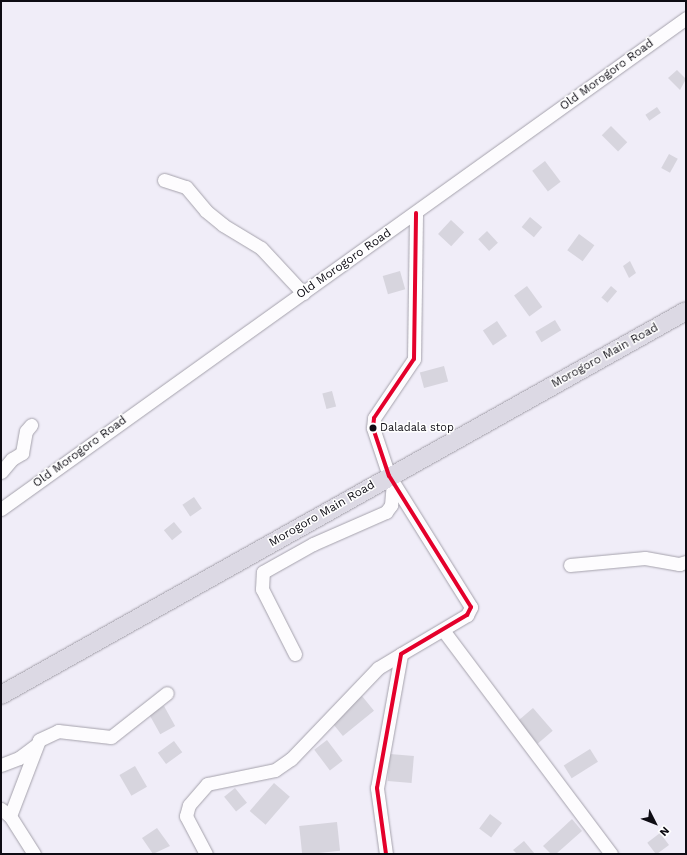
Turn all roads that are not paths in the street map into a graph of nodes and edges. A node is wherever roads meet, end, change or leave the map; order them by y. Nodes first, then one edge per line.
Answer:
1 (686, 18) edge
2 (164, 180) dead end
3 (416, 213) junction
4 (303, 293) junction
5 (686, 311) edge
6 (31, 424) dead end
7 (1, 472) edge
8 (391, 479) junction
9 (1, 509) edge
10 (686, 562) edge
11 (570, 565) dead end
12 (443, 630) junction
13 (295, 654) dead end
14 (402, 654) junction
15 (167, 694) dead end
16 (1, 695) edge
17 (35, 746) junction
18 (1, 765) edge
19 (6, 813) edge
20 (34, 854) edge
21 (206, 854) edge
22 (386, 854) edge
23 (611, 854) edge

1 - 3 street, Old Morogoro Road
2 - 4 street
3 - 4 street, Old Morogoro Road
3 - 8 street
4 - 9 street, Old Morogoro Road
5 - 8 highway, Morogoro Main Road
6 - 7 street
8 - 12 street
8 - 13 street
8 - 16 highway, Morogoro Main Road
10 - 11 street
12 - 14 street
12 - 23 street
14 - 21 street
14 - 22 street
15 - 17 street
17 - 18 street
17 - 19 street
19 - 20 street

